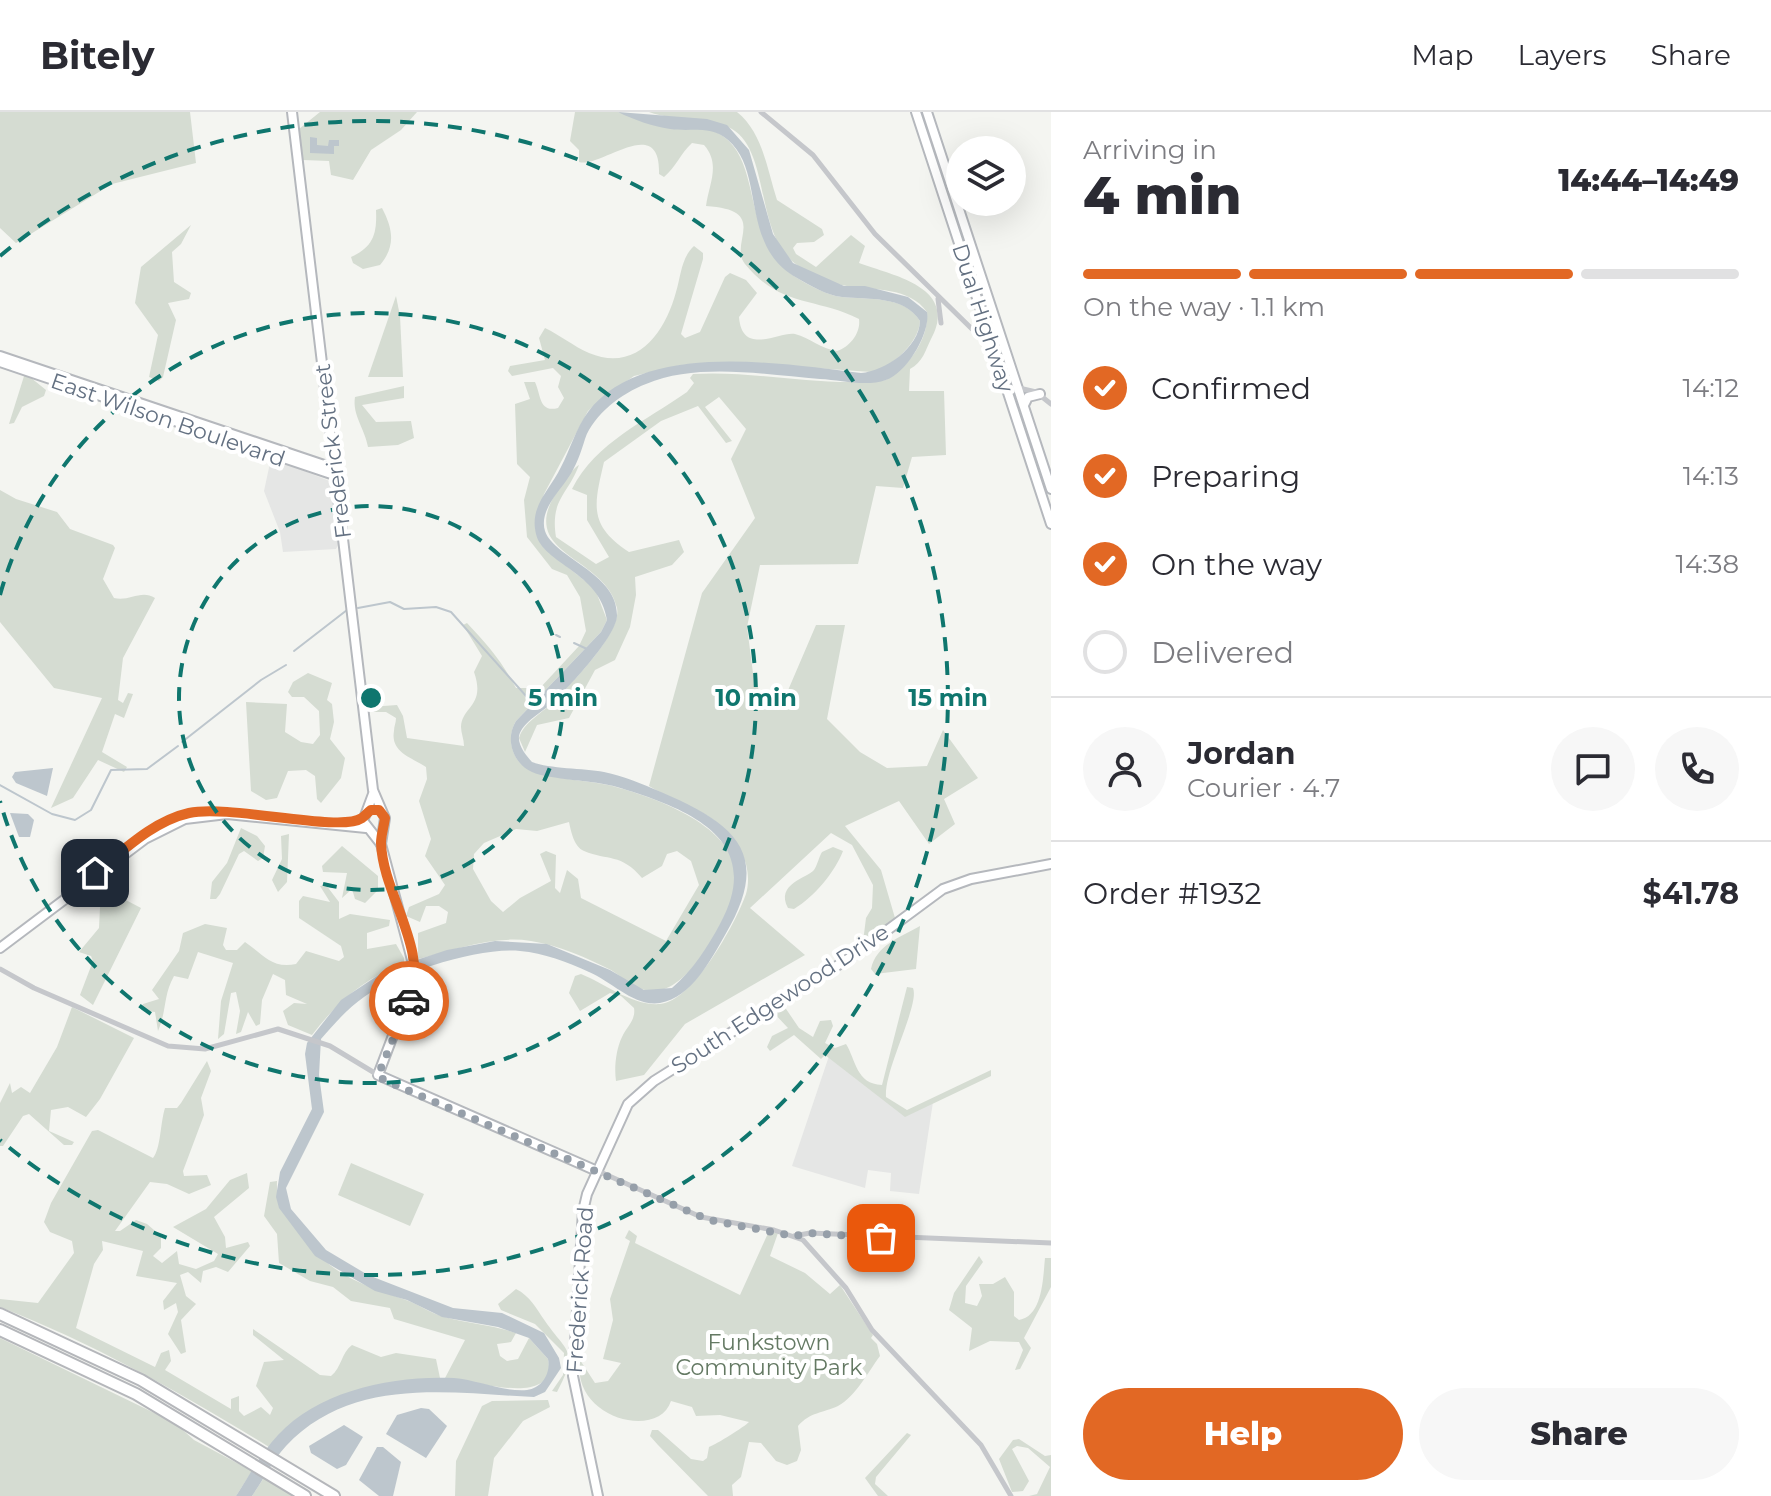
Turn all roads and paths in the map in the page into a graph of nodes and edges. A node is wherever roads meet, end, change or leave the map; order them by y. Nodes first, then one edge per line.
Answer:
1 (292, 112) edge
2 (761, 112) edge
3 (916, 112) edge
4 (927, 112) edge
5 (938, 299) junction
6 (994, 317) junction
7 (941, 323) dead end
8 (986, 324) junction
9 (1001, 336) junction
10 (991, 342) junction
11 (0, 359) edge
12 (1018, 388) junction
13 (1040, 394) junction
14 (1051, 404) edge
15 (1024, 405) junction
16 (1016, 418) junction
17 (297, 463) junction
18 (318, 463) junction
19 (336, 473) junction
20 (1047, 476) junction
21 (1051, 489) edge
22 (1051, 524) edge
23 (373, 790) junction
24 (382, 812) junction
25 (366, 814) junction
26 (384, 825) junction
27 (367, 829) junction
28 (381, 844) junction
29 (1051, 864) edge
30 (0, 937) edge
31 (0, 948) edge
32 (1, 968) edge
33 (378, 1075) junction
34 (597, 1171) junction
35 (794, 1236) junction
36 (1051, 1243) edge
37 (0, 1314) edge
38 (0, 1330) edge
39 (305, 1496) edge
40 (334, 1496) edge
41 (598, 1496) edge
42 (1011, 1496) edge

1 - 19 main road, Frederick Street
2 - 5 street
3 - 8 main road, Dual Highway
4 - 6 main road, Dual Highway
5 - 7 street
5 - 8 street
6 - 8 main road
6 - 9 main road, Dual Highway
8 - 9 main road
8 - 10 main road, Dual Highway
9 - 12 main road, Dual Highway
10 - 12 main road
10 - 16 main road, Dual Highway
11 - 17 main road, East Wilson Boulevard
11 - 18 main road, East Wilson Boulevard
12 - 13 street
12 - 15 main road, Dual Highway
13 - 14 street
13 - 15 main road
15 - 20 main road, Dual Highway
16 - 20 main road
16 - 22 main road, Dual Highway
17 - 18 main road
17 - 19 main road, East Wilson Boulevard
18 - 19 main road, East Wilson Boulevard
19 - 23 main road, Frederick Street
20 - 21 main road, Dual Highway
23 - 24 main road, Frederick Street
23 - 25 main road, Frederick Street
24 - 25 main road
24 - 26 main road, Frederick Street
25 - 27 main road
25 - 30 main road
26 - 27 main road
26 - 28 main road
27 - 28 main road
27 - 31 main road
28 - 33 main road
29 - 34 main road, South Edgewood Drive
32 - 33 street
33 - 34 main road
34 - 35 street
34 - 41 main road, Frederick Road
35 - 36 street
35 - 42 street
37 - 40 highway
38 - 39 highway

